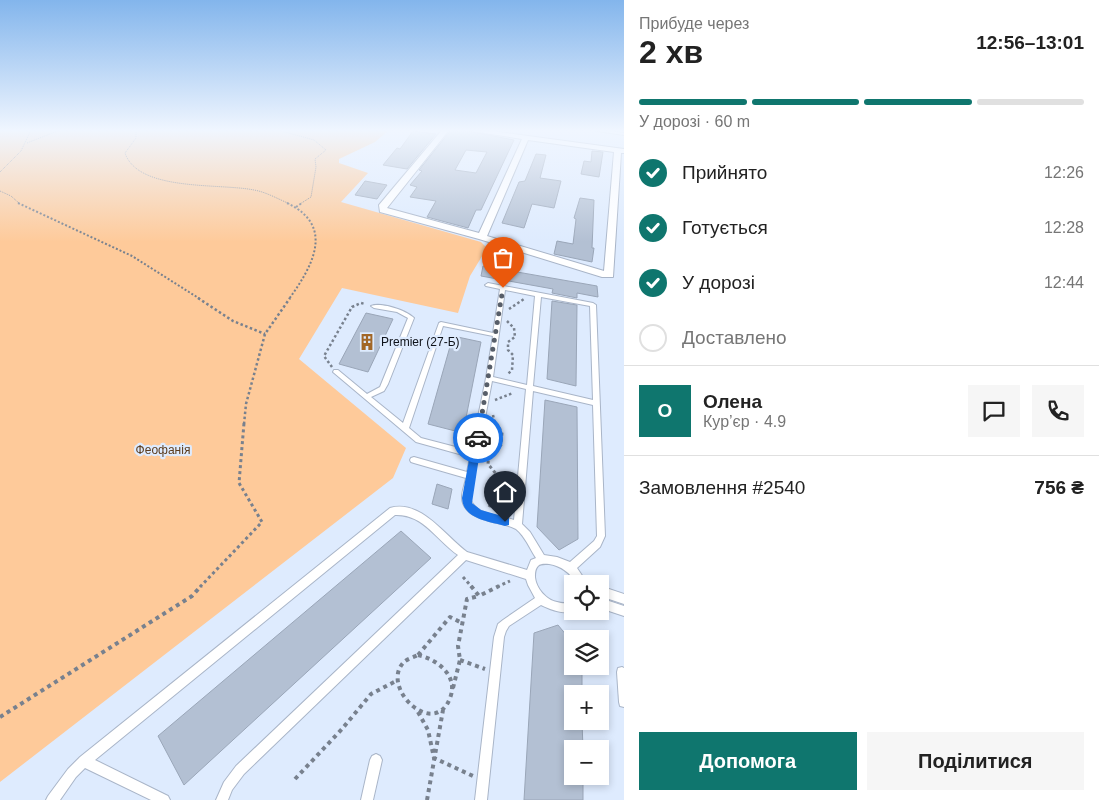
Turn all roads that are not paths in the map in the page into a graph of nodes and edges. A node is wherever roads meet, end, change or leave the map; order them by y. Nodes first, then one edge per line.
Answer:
1 (415, 167) edge
2 (513, 167) edge
3 (619, 167) edge
4 (482, 237) junction
5 (488, 285) dead end
6 (503, 288) junction
7 (538, 294) junction
8 (374, 306) road end
9 (496, 335) junction
10 (336, 372) road end
11 (489, 378) junction
12 (528, 387) junction
13 (368, 396) junction
14 (596, 403) junction
15 (405, 428) junction
16 (475, 455) junction
17 (414, 460) dead end
18 (471, 476) junction
19 (518, 525) junction
20 (465, 555) junction
21 (542, 560) junction
22 (570, 568) junction
23 (529, 575) junction
24 (575, 575) edge
25 (609, 594) edge
26 (542, 599) junction
27 (624, 599) edge
28 (609, 607) edge
29 (564, 608) edge
30 (624, 612) edge
31 (622, 672) dead end
32 (624, 702) edge
33 (376, 760) dead end
34 (84, 761) junction
35 (52, 800) edge
36 (164, 800) edge
37 (222, 800) edge
38 (367, 800) edge
39 (481, 800) edge

1 - 4 street
2 - 4 street
3 - 4 street
5 - 6 lane
6 - 7 lane
6 - 9 lane
7 - 12 lane
7 - 14 lane
8 - 13 lane
9 - 11 lane
9 - 15 lane
10 - 13 lane
11 - 12 lane
11 - 16 lane
12 - 14 lane
12 - 19 lane
13 - 15 lane
14 - 22 lane
15 - 16 lane
16 - 18 lane
17 - 18 lane
18 - 19 lane
19 - 21 lane
20 - 23 lane
20 - 34 lane
20 - 37 lane
21 - 22 lane
21 - 23 lane
22 - 24 lane
23 - 26 lane
25 - 27 lane
26 - 29 lane
26 - 39 lane
28 - 30 lane
31 - 32 lane
33 - 38 lane
34 - 35 lane
34 - 36 lane

